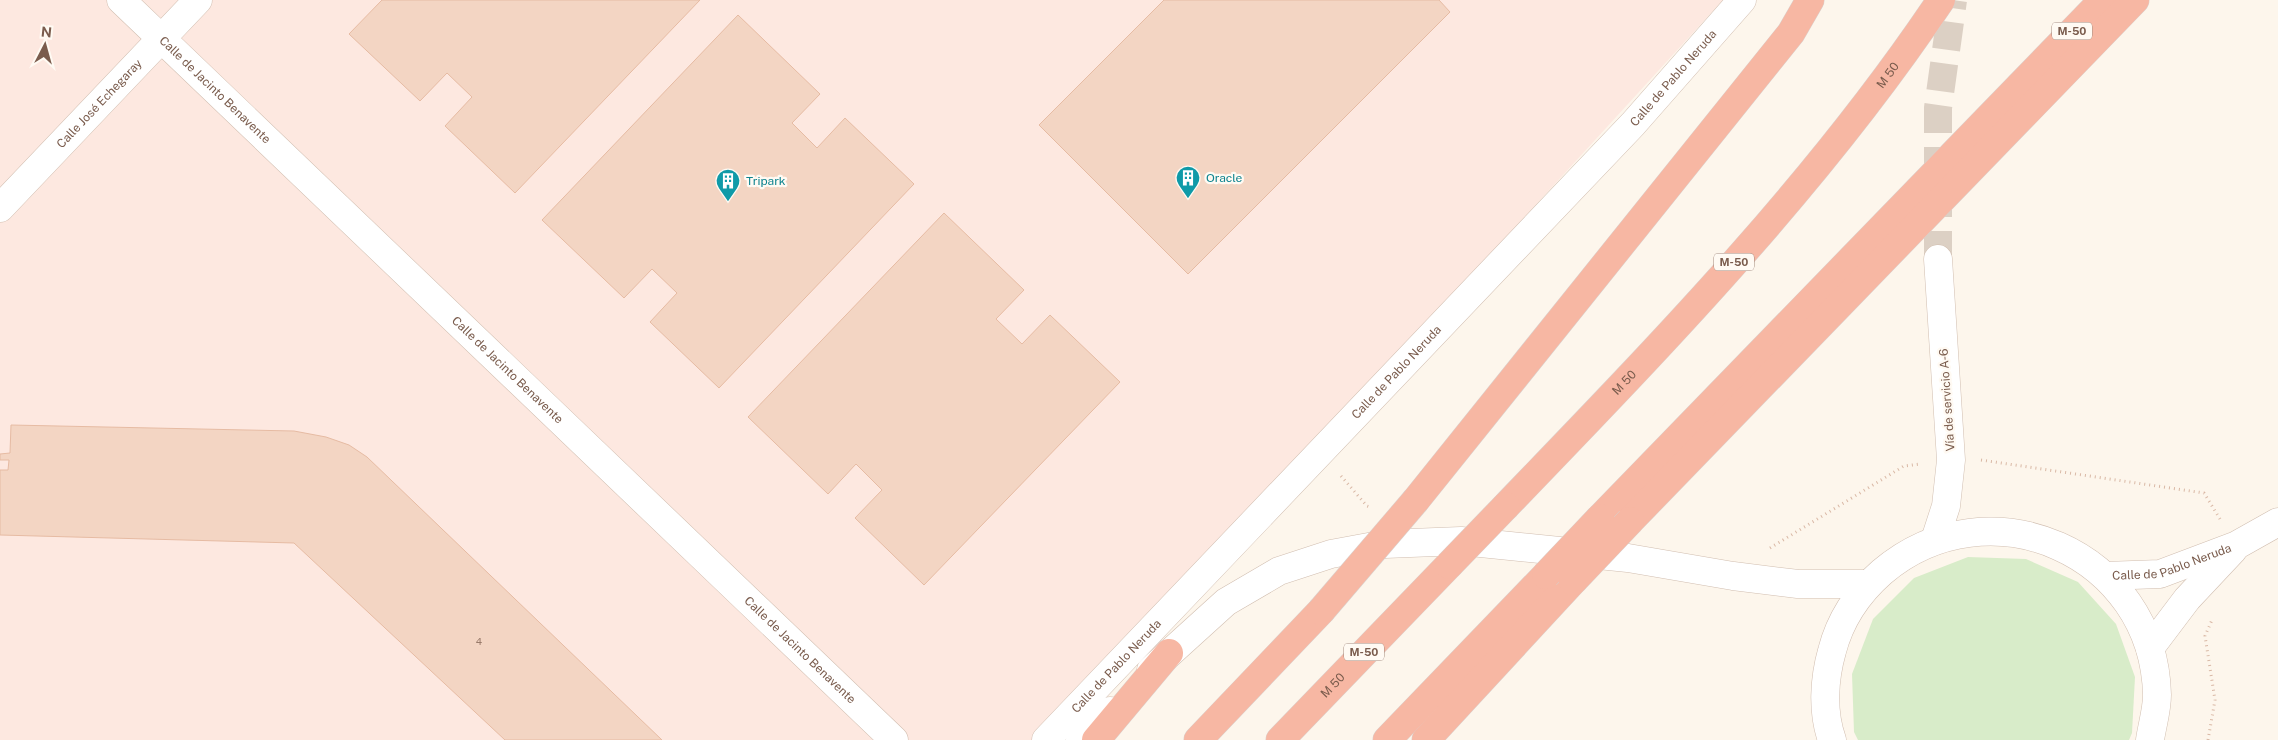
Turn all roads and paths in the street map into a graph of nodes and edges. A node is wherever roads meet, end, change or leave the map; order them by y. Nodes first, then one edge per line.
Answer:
1 (121, 0) edge
2 (198, 0) edge
3 (1742, 0) edge
4 (1810, 0) edge
5 (1941, 0) edge
6 (2103, 0) edge
7 (2135, 0) edge
8 (161, 38) junction
9 (0, 208) edge
10 (1938, 259) tunnel mouth
11 (1318, 454) junction
12 (1367, 506) dead end
13 (2278, 522) edge
14 (1935, 540) junction
15 (2237, 545) junction
16 (2106, 576) junction
17 (1868, 584) junction
18 (2215, 613) dead end
19 (2150, 648) junction
20 (1169, 652) junction
21 (894, 740) edge
22 (1046, 740) edge
23 (1080, 740) edge
24 (1096, 740) edge
25 (1198, 740) edge
26 (1280, 740) edge
27 (1387, 740) edge
28 (1426, 740) edge
29 (1832, 740) edge
30 (2150, 740) edge
31 (2208, 740) edge

1 - 8 street, Calle de Jacinto Benavente
2 - 8 street, Calle José Echegaray
3 - 11 street, Calle de Pablo Neruda
4 - 25 highway, bridge
5 - 26 highway, M 50 / M-50, bridge
6 - 27 highway, M-50, bridge
7 - 28 highway, bridge
8 - 9 street, Calle José Echegaray
8 - 21 street, Calle de Jacinto Benavente
10 - 14 street, Vía de servicio A-6
11 - 12 path
11 - 22 street, Calle de Pablo Neruda
13 - 15 street, Calle de Pablo Neruda
14 - 16 street
14 - 17 street
15 - 16 street, Calle de Pablo Neruda
15 - 19 street, Calle de Pablo Neruda
16 - 19 street
17 - 20 street
17 - 29 street
18 - 31 path
19 - 30 street
20 - 23 street
20 - 24 highway

